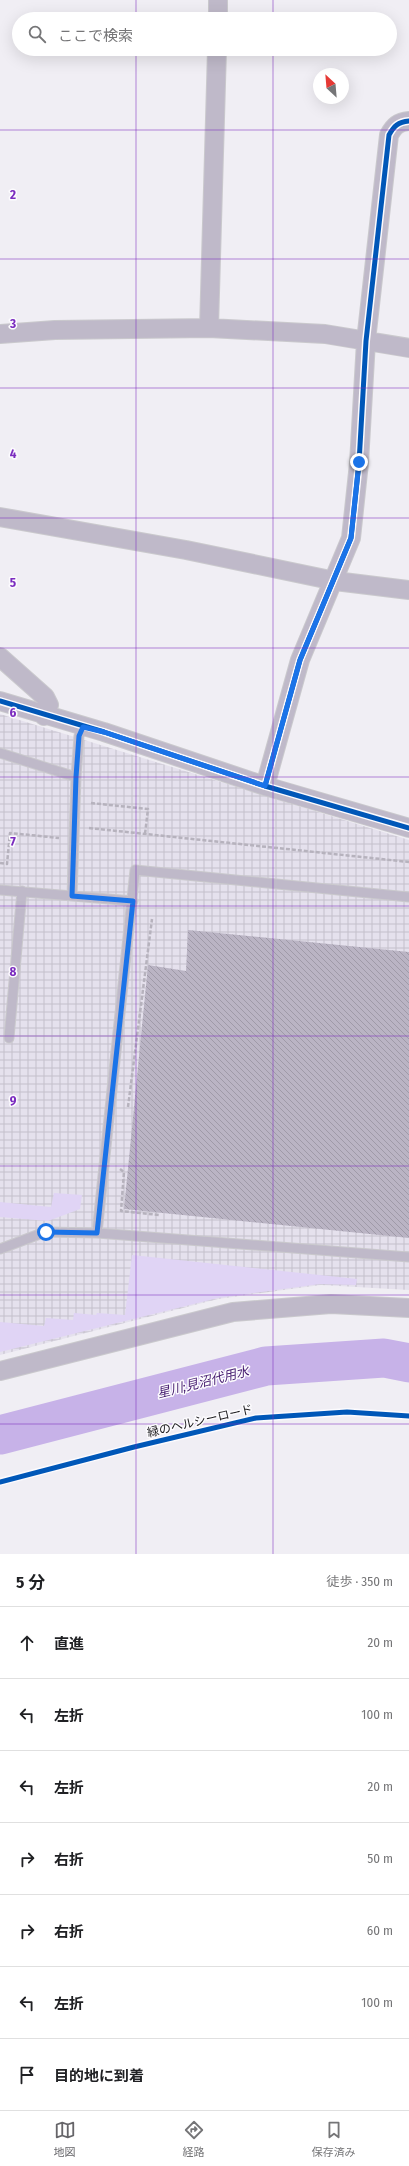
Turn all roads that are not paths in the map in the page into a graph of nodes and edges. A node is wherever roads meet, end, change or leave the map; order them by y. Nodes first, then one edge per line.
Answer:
1 (218, 0) edge
2 (218, 12) edge
3 (217, 56) edge
4 (409, 121) edge
5 (209, 328) junction
6 (0, 334) edge
7 (366, 341) junction
8 (409, 348) edge
9 (0, 517) edge
10 (335, 581) junction
11 (409, 590) edge
12 (0, 657) edge
13 (0, 701) edge
14 (44, 716) junction
15 (83, 727) junction
16 (0, 753) edge
17 (76, 777) junction
18 (265, 786) junction
19 (409, 828) edge
20 (0, 890) edge
21 (22, 892) junction
22 (72, 896) junction
23 (409, 897) edge
24 (133, 901) junction
25 (9, 1038) dead end
26 (97, 1233) junction
27 (0, 1249) edge
28 (409, 1257) edge
29 (409, 1308) edge
30 (0, 1371) edge

1 - 2 street
3 - 5 street
4 - 7 street
5 - 6 street
5 - 7 street
7 - 8 street
7 - 10 street
9 - 10 street
10 - 11 street
10 - 18 street
12 - 14 street
13 - 14 street
14 - 15 street
15 - 17 lane
15 - 18 street
16 - 17 lane
17 - 22 lane
18 - 19 street
20 - 21 lane
21 - 22 lane
21 - 25 lane
22 - 24 lane
23 - 24 lane
24 - 26 lane
26 - 27 lane
26 - 28 lane
29 - 30 street

